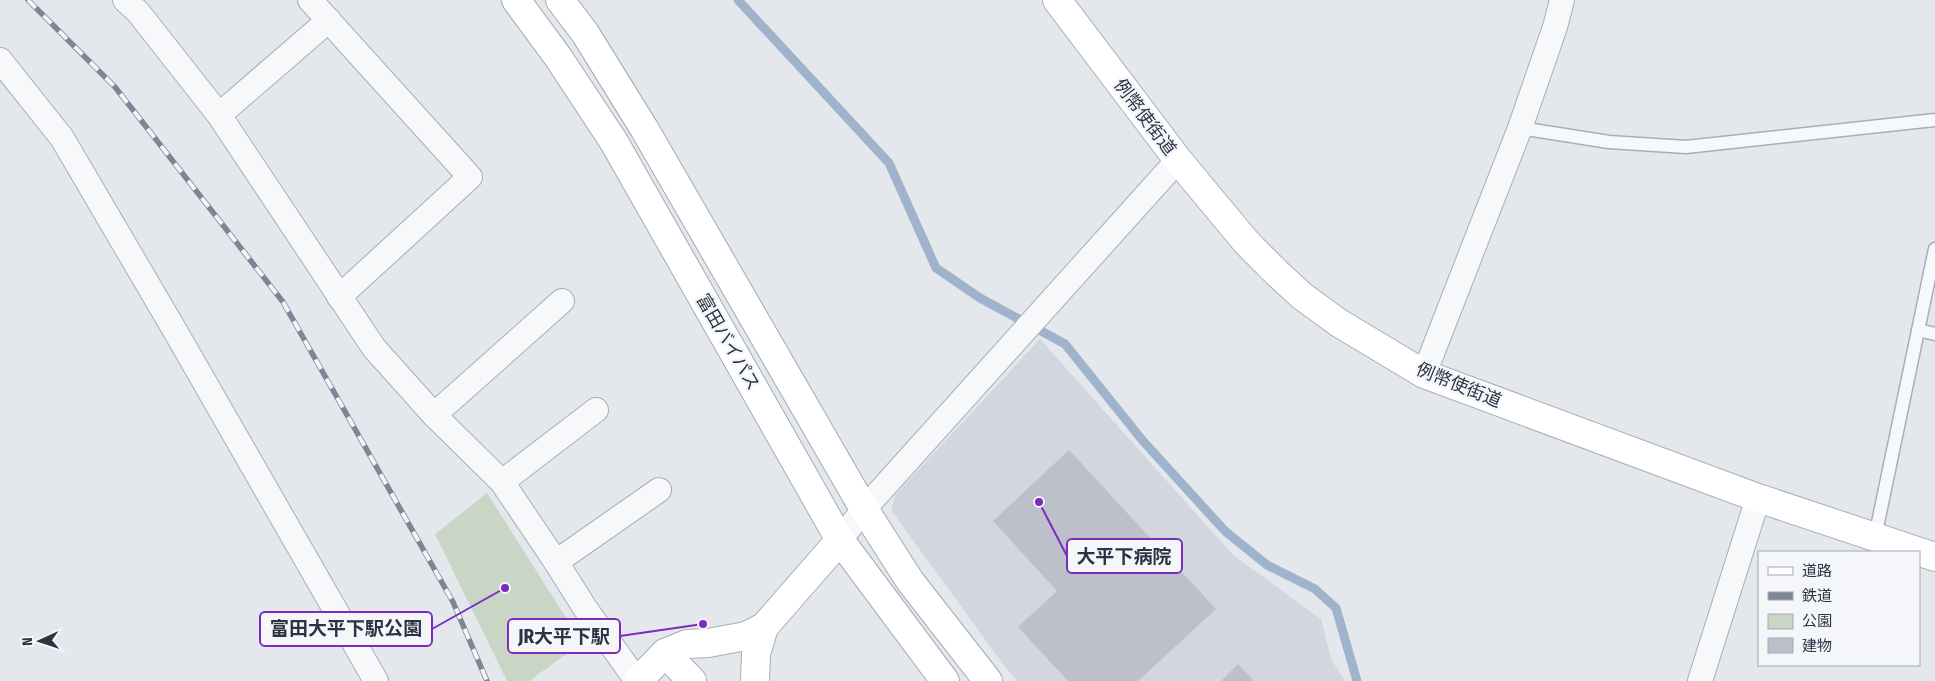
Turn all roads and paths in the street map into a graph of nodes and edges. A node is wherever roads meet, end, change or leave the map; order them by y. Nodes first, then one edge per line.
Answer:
1 (126, 0) edge
2 (310, 0) edge
3 (516, 0) edge
4 (560, 0) edge
5 (1057, 0) edge
6 (1562, 0) edge
7 (329, 20) junction
8 (0, 60) edge
9 (219, 115) junction
10 (1935, 120) edge
11 (1520, 128) junction
12 (1178, 160) junction
13 (1935, 249) edge
14 (339, 297) junction
15 (562, 301) dead end
16 (1918, 330) junction
17 (1935, 334) edge
18 (1424, 374) junction
19 (596, 410) dead end
20 (434, 415) junction
21 (502, 482) junction
22 (659, 490) dead end
23 (1758, 498) junction
24 (864, 509) junction
25 (1876, 537) junction
26 (840, 540) junction
27 (1917, 551) edge
28 (1920, 552) edge
29 (1935, 557) edge
30 (556, 562) junction
31 (764, 627) junction
32 (665, 654) junction
33 (376, 681) edge
34 (638, 681) edge
35 (692, 681) edge
36 (755, 681) edge
37 (945, 681) edge
38 (988, 681) edge
39 (1700, 681) edge

1 - 9 street
2 - 7 street
3 - 26 main road, 富田バイパス
4 - 24 main road, 富田バイパス
5 - 12 main road, 例幣使街道
6 - 11 street
7 - 9 street
7 - 14 street
8 - 33 street
9 - 14 street
10 - 11 lane
11 - 18 street
12 - 18 main road, 例幣使街道
12 - 24 street
13 - 16 lane
14 - 20 street
15 - 20 street
16 - 17 lane
16 - 25 lane
18 - 23 main road, 例幣使街道
19 - 21 street
20 - 21 street
21 - 30 street
22 - 30 street
23 - 25 main road, 例幣使街道
23 - 39 street
24 - 26 street
24 - 38 main road, 富田バイパス
25 - 27 main road, 例幣使街道
26 - 31 main road
26 - 37 main road, 富田バイパス
28 - 29 main road, 例幣使街道
30 - 34 street
31 - 32 main road
31 - 36 main road
32 - 34 main road
32 - 35 main road

